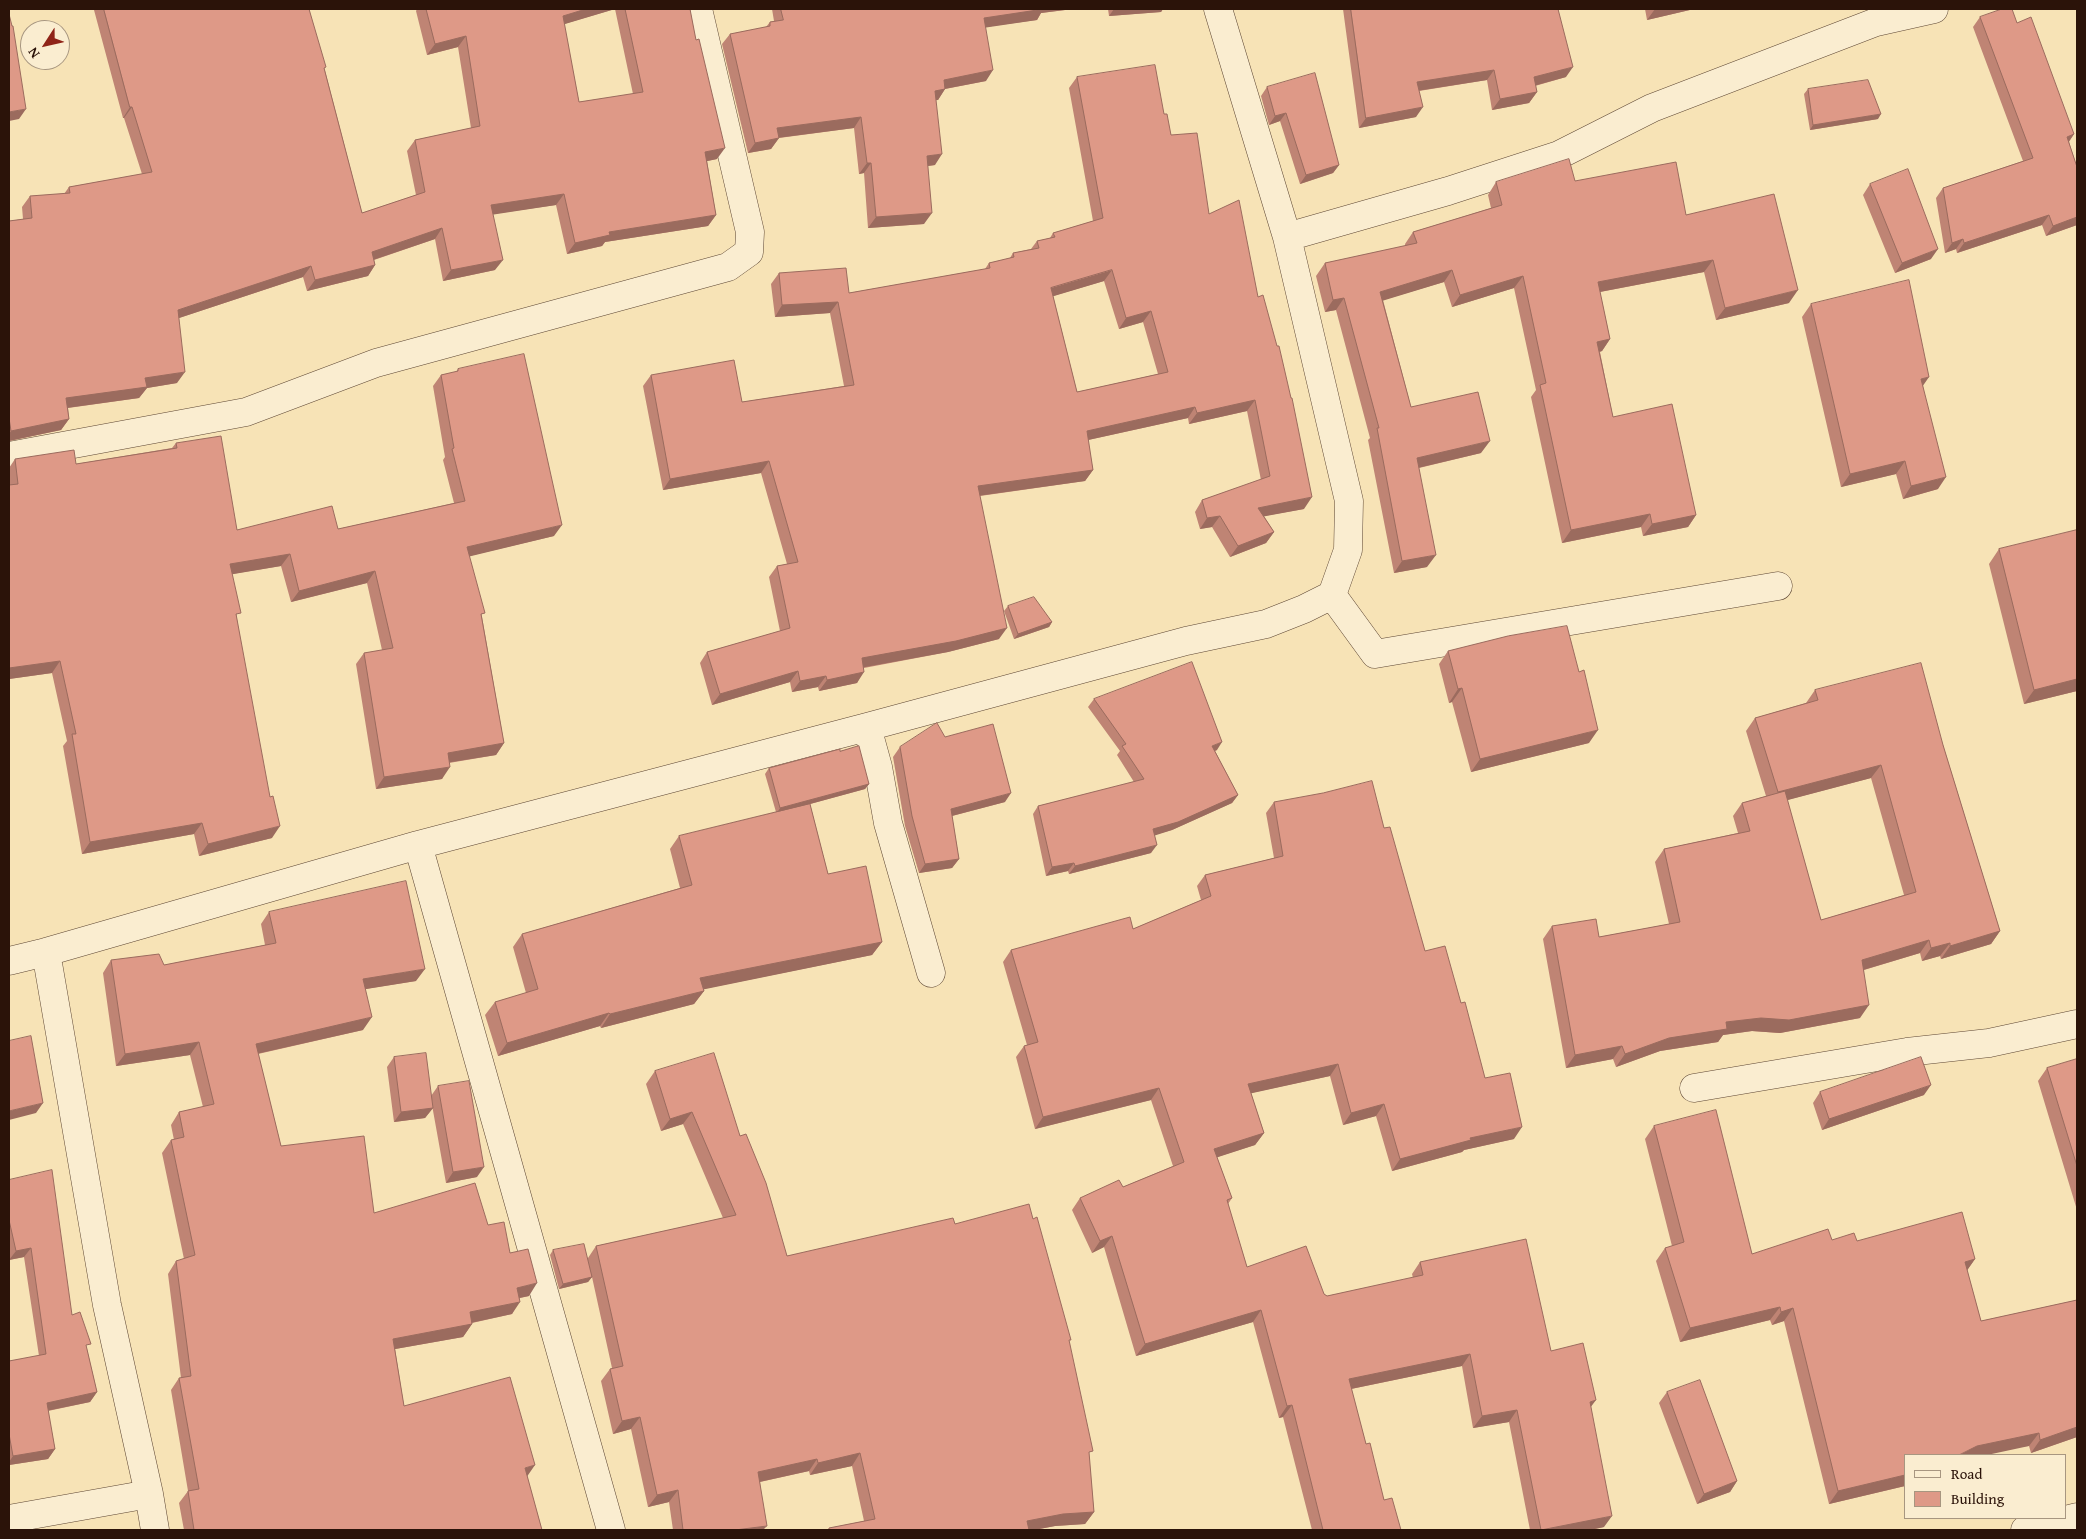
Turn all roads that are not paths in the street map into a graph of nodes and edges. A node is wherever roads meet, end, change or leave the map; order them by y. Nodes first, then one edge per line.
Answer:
1 (698, 9) edge
2 (1218, 9) edge
3 (1934, 9) edge
4 (1287, 236) junction
5 (9, 456) edge
6 (1778, 586) dead end
7 (1332, 595) junction
8 (867, 727) junction
9 (418, 845) junction
10 (46, 952) junction
11 (9, 961) edge
12 (931, 973) dead end
13 (2077, 1024) edge
14 (1694, 1088) dead end
15 (149, 1494) junction
16 (2077, 1517) edge
17 (9, 1519) edge
18 (155, 1530) edge
19 (611, 1530) edge
20 (2025, 1530) edge

1 - 5 street
2 - 4 street
3 - 4 street
4 - 7 street
6 - 7 street
7 - 8 street
8 - 9 street
8 - 12 street
9 - 10 street
9 - 19 street
10 - 11 street
10 - 15 street
13 - 14 street
15 - 17 street
15 - 18 street
16 - 20 street

